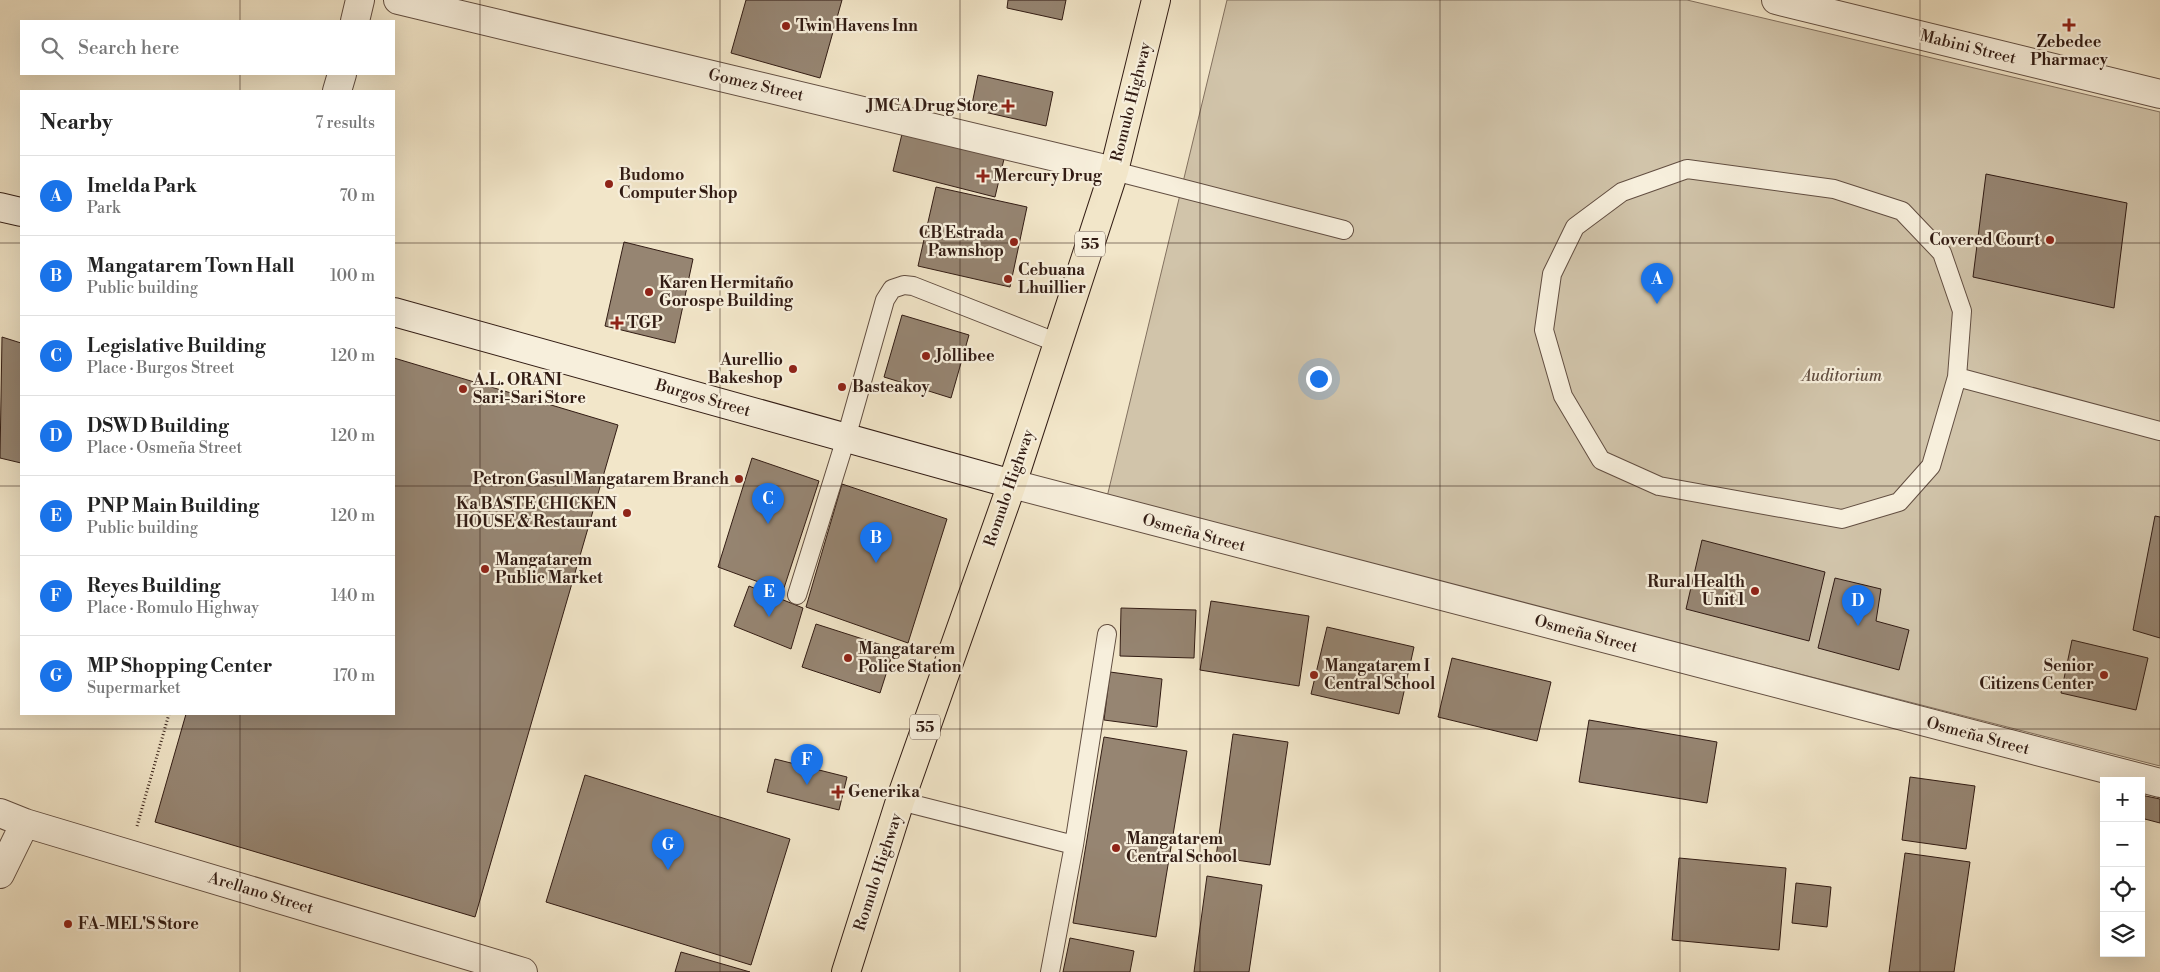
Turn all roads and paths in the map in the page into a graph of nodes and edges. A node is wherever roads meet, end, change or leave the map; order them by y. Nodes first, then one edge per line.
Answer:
1 (360, 0) edge
2 (398, 0) edge
3 (1156, 0) edge
4 (1776, 0) edge
5 (354, 20) edge
6 (342, 75) edge
7 (337, 90) edge
8 (2160, 94) edge
9 (1114, 170) junction
10 (0, 207) edge
11 (20, 212) edge
12 (1344, 230) dead end
13 (395, 312) edge
14 (1058, 343) junction
15 (1957, 377) junction
16 (2160, 431) edge
17 (846, 438) junction
18 (1012, 484) junction
19 (797, 595) dead end
20 (1107, 634) dead end
21 (169, 715) edge
22 (2160, 783) edge
23 (900, 801) junction
24 (0, 813) edge
25 (25, 823) junction
26 (1074, 846) junction
27 (129, 854) junction
28 (0, 874) edge
29 (523, 972) edge
30 (846, 972) edge
31 (1050, 972) edge

1 - 5 street
2 - 9 street, Gomez Street
3 - 9 highway, Romulo Highway / 55
4 - 8 street, Mabini Street
6 - 7 street
9 - 12 lane
9 - 14 highway, Romulo Highway / 55
10 - 11 street
13 - 17 street, Burgos Street
14 - 17 lane
14 - 18 highway, Romulo Highway / 55
15 - 15 lane
15 - 16 lane
17 - 18 street, Burgos Street
17 - 19 lane
18 - 22 street, Osmeña Street
18 - 23 highway, Romulo Highway / 55
20 - 26 lane
21 - 27 path
23 - 26 lane
23 - 30 highway, Romulo Highway / 55
24 - 25 street, Arellano Street
25 - 27 street, Arellano Street
25 - 28 street
26 - 31 lane
27 - 29 street, Arellano Street

